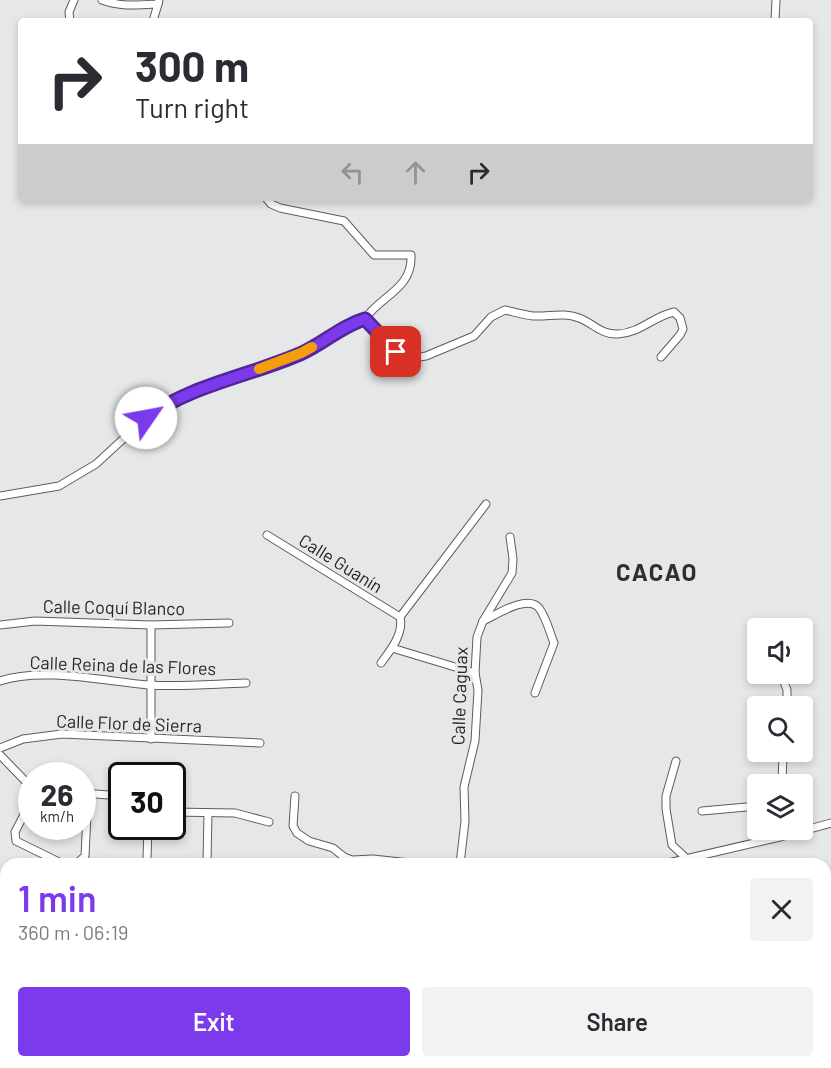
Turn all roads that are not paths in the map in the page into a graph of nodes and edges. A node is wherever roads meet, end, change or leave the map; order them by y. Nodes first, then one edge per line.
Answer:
1 (74, 0) edge
2 (102, 0) edge
3 (776, 0) edge
4 (158, 2) edge
5 (70, 18) edge
6 (154, 18) edge
7 (775, 18) edge
8 (268, 201) edge
9 (365, 319) junction
10 (661, 357) dead end
11 (0, 496) edge
12 (486, 504) dead end
13 (267, 535) dead end
14 (510, 537) dead end
15 (400, 617) junction
16 (483, 621) junction
17 (228, 623) dead end
18 (0, 625) edge
19 (151, 626) junction
20 (392, 648) junction
21 (381, 663) dead end
22 (475, 673) junction
23 (0, 681) edge
24 (246, 683) dead end
25 (150, 685) junction
26 (534, 693) dead end
27 (151, 738) junction
28 (260, 743) dead end
29 (0, 748) edge
30 (0, 756) edge
31 (676, 761) dead end
32 (18, 774) edge
33 (295, 796) dead end
34 (747, 807) edge
35 (702, 811) dead end
36 (186, 812) edge
37 (208, 813) junction
38 (269, 822) dead end
39 (831, 823) edge
40 (18, 826) edge
41 (813, 827) edge
42 (85, 840) edge
43 (148, 840) edge
44 (754, 840) edge
45 (51, 858) edge
46 (83, 858) edge
47 (147, 858) dead end
48 (207, 858) edge
49 (347, 858) edge
50 (461, 858) edge
51 (686, 858) joint

1 - 5 street
2 - 4 street
3 - 7 street
4 - 6 street
8 - 9 street
9 - 10 street
9 - 11 street
12 - 15 street
13 - 15 street, Calle Guanín
14 - 16 street, Calle Caguax
15 - 20 street
16 - 22 street, Calle Caguax
16 - 26 street
17 - 19 street, Calle Coquí Blanco
18 - 19 street, Calle Coquí Blanco
19 - 25 street
20 - 21 street
20 - 22 street
22 - 50 street, Calle Caguax
23 - 25 street, Calle Reina de las Flores
24 - 25 street, Calle Reina de las Flores
25 - 27 street
27 - 28 street, Calle Flor de Sierra
27 - 29 street, Calle Flor de Sierra
30 - 32 street
31 - 51 street
33 - 49 street
34 - 35 street
36 - 37 street
37 - 38 street
37 - 48 street
39 - 41 street
40 - 45 street
42 - 46 street
43 - 47 street
44 - 51 street

